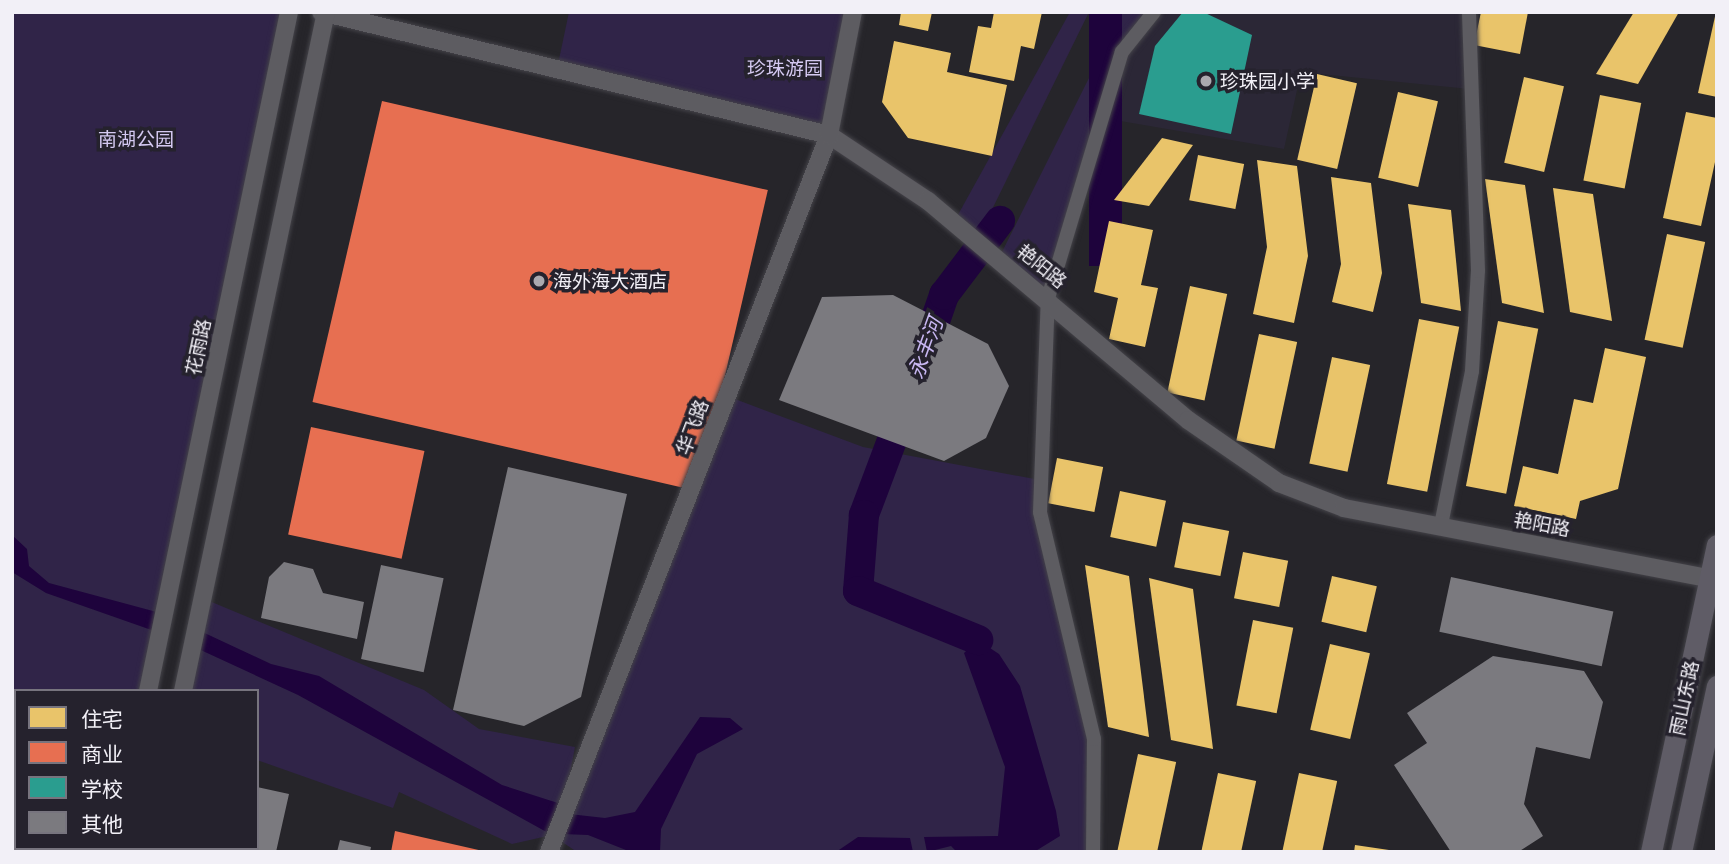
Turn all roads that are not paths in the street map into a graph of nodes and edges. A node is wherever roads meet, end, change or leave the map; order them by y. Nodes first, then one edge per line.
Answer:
1 (289, 12) edge
2 (853, 12) edge
3 (1154, 12) edge
4 (1469, 12) edge
5 (324, 13) edge
6 (829, 135) junction
7 (1048, 298) junction
8 (1441, 525) junction
9 (1717, 545) edge
10 (1713, 580) edge
11 (1717, 686) edge
12 (148, 689) edge
13 (183, 689) edge
14 (548, 852) edge
15 (1093, 852) edge
16 (1651, 852) edge
17 (1681, 852) edge

1 - 12 street, 花雨路
2 - 6 street, 华飞路
3 - 7 street
4 - 8 street
5 - 6 street, 艳阳路
5 - 13 street
6 - 7 street, 艳阳路
6 - 14 street, 华飞路
7 - 8 street, 艳阳路
7 - 15 street
8 - 10 street, 艳阳路
9 - 10 main road, 雨山东路
10 - 16 main road, 雨山东路
11 - 17 main road, 雨山东路

